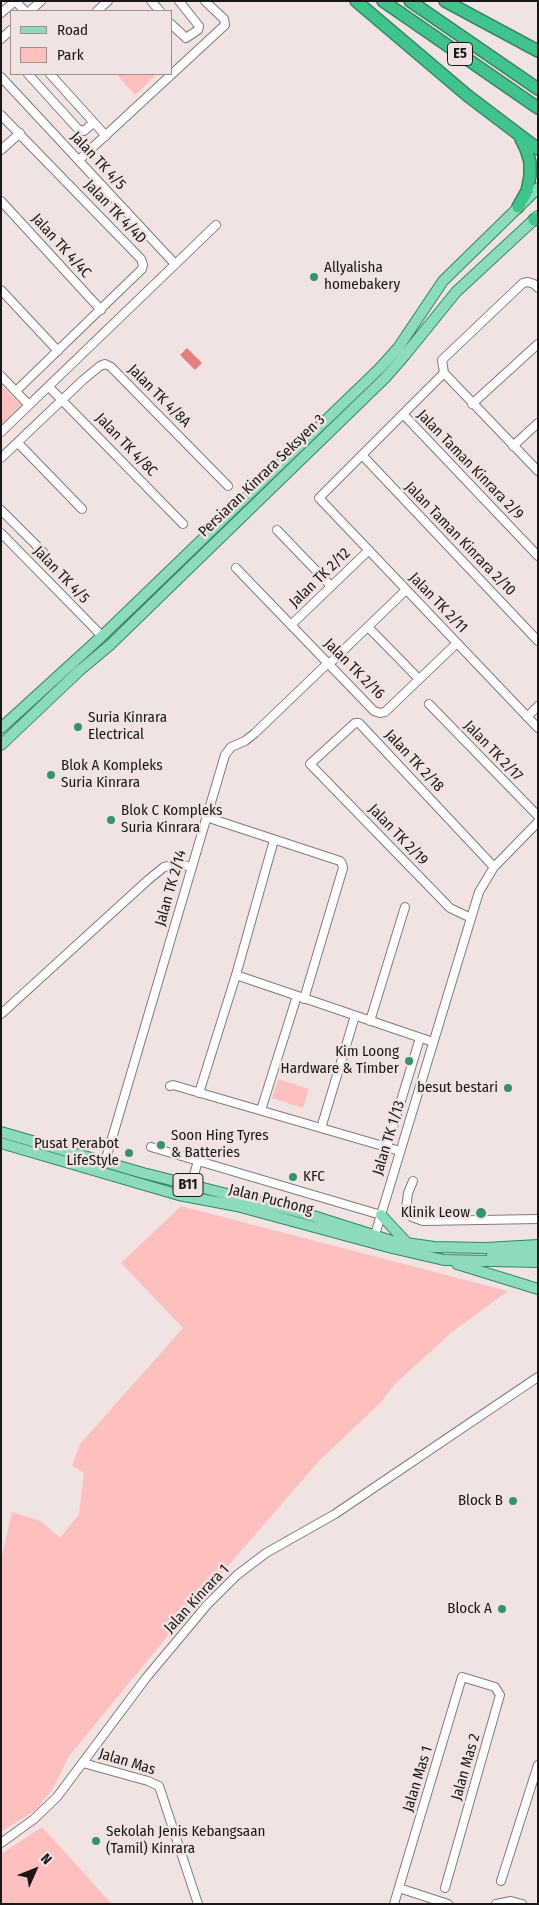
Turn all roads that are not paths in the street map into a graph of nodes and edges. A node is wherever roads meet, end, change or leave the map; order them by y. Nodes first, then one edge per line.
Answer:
1 (41, 1) edge
2 (108, 1) edge
3 (179, 1) edge
4 (205, 1) edge
5 (356, 1) edge
6 (383, 1) edge
7 (410, 1) edge
8 (445, 1) edge
9 (24, 10) edge
10 (31, 10) edge
11 (98, 10) edge
12 (1, 13) edge
13 (172, 25) edge
14 (538, 51) edge
15 (29, 75) edge
16 (51, 75) edge
17 (172, 75) edge
18 (172, 75) edge
19 (1, 77) edge
20 (538, 89) edge
21 (538, 108) edge
22 (1, 115) edge
23 (93, 123) junction
24 (20, 133) junction
25 (106, 136) junction
26 (520, 136) junction
27 (538, 149) edge
28 (1, 150) edge
29 (79, 160) junction
30 (538, 188) edge
31 (1, 201) edge
32 (518, 207) junction
33 (536, 218) edge
34 (216, 225) dead end
35 (175, 264) junction
36 (538, 288) edge
37 (1, 290) edge
38 (101, 310) junction
39 (538, 344) edge
40 (58, 351) junction
41 (444, 374) junction
42 (1, 376) edge
43 (49, 387) junction
44 (16, 391) junction
45 (62, 400) junction
46 (472, 404) junction
47 (29, 405) junction
48 (403, 414) junction
49 (538, 423) edge
50 (1, 432) edge
51 (18, 443) junction
52 (514, 446) junction
53 (362, 455) junction
54 (1, 458) edge
55 (538, 471) edge
56 (228, 486) dead end
57 (1, 510) edge
58 (82, 510) dead end
59 (183, 524) dead end
60 (276, 530) dead end
61 (1, 533) edge
62 (368, 550) junction
63 (43, 552) dead end
64 (538, 556) edge
65 (236, 568) dead end
66 (331, 586) junction
67 (406, 590) junction
68 (151, 604) junction
69 (291, 625) junction
70 (368, 627) junction
71 (102, 636) junction
72 (538, 641) edge
73 (457, 643) junction
74 (329, 664) junction
75 (80, 671) junction
76 (419, 679) junction
77 (429, 704) dead end
78 (538, 706) edge
79 (527, 717) junction
80 (1, 728) edge
81 (538, 728) edge
82 (1, 745) edge
83 (310, 764) joint
84 (538, 816) edge
85 (206, 817) junction
86 (538, 822) edge
87 (274, 840) junction
88 (192, 867) junction
89 (494, 867) junction
90 (405, 907) dead end
91 (471, 918) junction
92 (236, 975) junction
93 (301, 998) junction
94 (1, 1014) edge
95 (355, 1016) junction
96 (370, 1021) junction
97 (420, 1038) junction
98 (432, 1042) junction
99 (170, 1086) dead end
100 (200, 1093) junction
101 (261, 1110) junction
102 (321, 1128) junction
103 (1, 1132) edge
104 (1, 1143) edge
105 (151, 1147) dead end
106 (387, 1147) junction
107 (400, 1151) junction
108 (198, 1161) junction
109 (105, 1162) junction
110 (413, 1181) dead end
111 (191, 1185) junction
112 (381, 1214) junction
113 (538, 1219) edge
114 (373, 1239) junction
115 (407, 1243) junction
116 (538, 1246) edge
117 (434, 1247) junction
118 (538, 1254) edge
119 (444, 1260) junction
120 (538, 1262) edge
121 (538, 1289) edge
122 (538, 1377) edge
123 (462, 1677) joint
124 (83, 1763) junction
125 (538, 1765) edge
126 (1, 1843) edge
127 (501, 1881) dead end
128 (399, 1888) junction
129 (445, 1888) dead end
130 (198, 1904) edge
131 (394, 1904) edge
132 (448, 1904) edge
133 (496, 1904) edge
134 (522, 1904) edge

1 - 10 street
2 - 11 street
3 - 13 street
4 - 17 street
5 - 26 highway
6 - 21 highway, E5
7 - 20 highway, E5
8 - 14 highway
9 - 12 street
15 - 23 street
16 - 23 street
18 - 25 street
19 - 29 street, Jalan TK 4/5
22 - 24 street, Jalan TK 4/4D
23 - 25 street
24 - 28 street
24 - 38 street, Jalan TK 4/4D
25 - 29 street
26 - 27 highway
26 - 32 highway
29 - 35 street, Jalan TK 4/5
30 - 32 main road, Persiaran Kinrara Seksyen 3
31 - 38 street, Jalan TK 4/4C
32 - 71 main road, Persiaran Kinrara Seksyen 3
33 - 68 main road, Persiaran Kinrara Seksyen 3
34 - 35 street
35 - 43 street
36 - 41 street
37 - 40 street
38 - 40 street, Jalan TK 4/4D
39 - 46 street
40 - 44 street, Jalan TK 4/4D
41 - 46 street
41 - 48 street
42 - 44 street
43 - 45 street, Jalan TK 4/8C
43 - 47 street
44 - 47 street
45 - 51 street, Jalan TK 4/8A
45 - 56 street, Jalan TK 4/8A
45 - 59 street, Jalan TK 4/8C
46 - 52 street
47 - 50 street
48 - 53 street
48 - 64 street, Jalan Taman Kinrara 2/9
49 - 52 street
51 - 54 street, Jalan TK 4/8A
51 - 58 street
52 - 55 street
53 - 62 street, Jalan TK 2/11
53 - 72 street, Jalan Taman Kinrara 2/10
57 - 63 street
60 - 66 street
61 - 71 street, Jalan TK 4/5
62 - 66 street, Jalan TK 2/12
62 - 67 street, Jalan TK 2/11
65 - 69 street, Jalan TK 2/16
66 - 69 street, Jalan TK 2/12
67 - 70 street, Jalan TK 2/14
67 - 73 street, Jalan TK 2/11
68 - 71 main road
68 - 75 main road, Persiaran Kinrara Seksyen 3
69 - 74 street, Jalan TK 2/16
70 - 74 street, Jalan TK 2/14
70 - 76 street
71 - 75 main road
71 - 80 main road, Persiaran Kinrara Seksyen 3
73 - 76 street, Jalan TK 2/16
73 - 79 street, Jalan TK 2/11
74 - 76 street, Jalan TK 2/16
74 - 85 street, Jalan TK 2/14
75 - 82 main road, Persiaran Kinrara Seksyen 3
77 - 84 street, Jalan TK 2/17
78 - 79 street
79 - 81 street, Jalan TK 2/11
83 - 89 street, Jalan TK 2/18
83 - 91 street, Jalan TK 2/19
85 - 87 street
85 - 88 street, Jalan TK 2/14
86 - 89 street, Jalan TK 1/13
87 - 92 street
87 - 93 street
88 - 94 street
88 - 109 street, Jalan TK 2/14
89 - 91 street, Jalan TK 1/13
90 - 96 street
91 - 98 street, Jalan TK 1/13
92 - 93 street
92 - 100 street
93 - 95 street
93 - 101 street
95 - 96 street
95 - 102 street
96 - 97 street
97 - 98 street
97 - 106 street
98 - 107 street, Jalan TK 1/13
99 - 100 street
100 - 101 street
101 - 102 street
102 - 106 street
103 - 109 main road, Jalan Puchong / B11
104 - 114 main road, Jalan Puchong / B11
105 - 108 street
106 - 107 street
107 - 112 street, Jalan TK 1/13
108 - 111 street
108 - 112 street
109 - 111 main road, Jalan Puchong / B11
110 - 113 street
111 - 114 main road, Jalan Puchong / B11
112 - 114 street, Jalan TK 1/13
112 - 115 main road
114 - 115 main road, Jalan Puchong / B11
114 - 119 main road, Jalan Puchong / B11
115 - 117 main road, Jalan Puchong / B11
116 - 117 main road, Jalan Puchong / B11
117 - 118 main road
119 - 120 main road, Jalan Puchong / B11
119 - 121 main road
122 - 124 street, Jalan Kinrara 1
123 - 128 street, Jalan Mas 1
123 - 129 street, Jalan Mas 2
124 - 126 street, Jalan Kinrara 1
124 - 130 street, Jalan Mas
125 - 127 street
128 - 131 street
128 - 132 street
133 - 134 street

